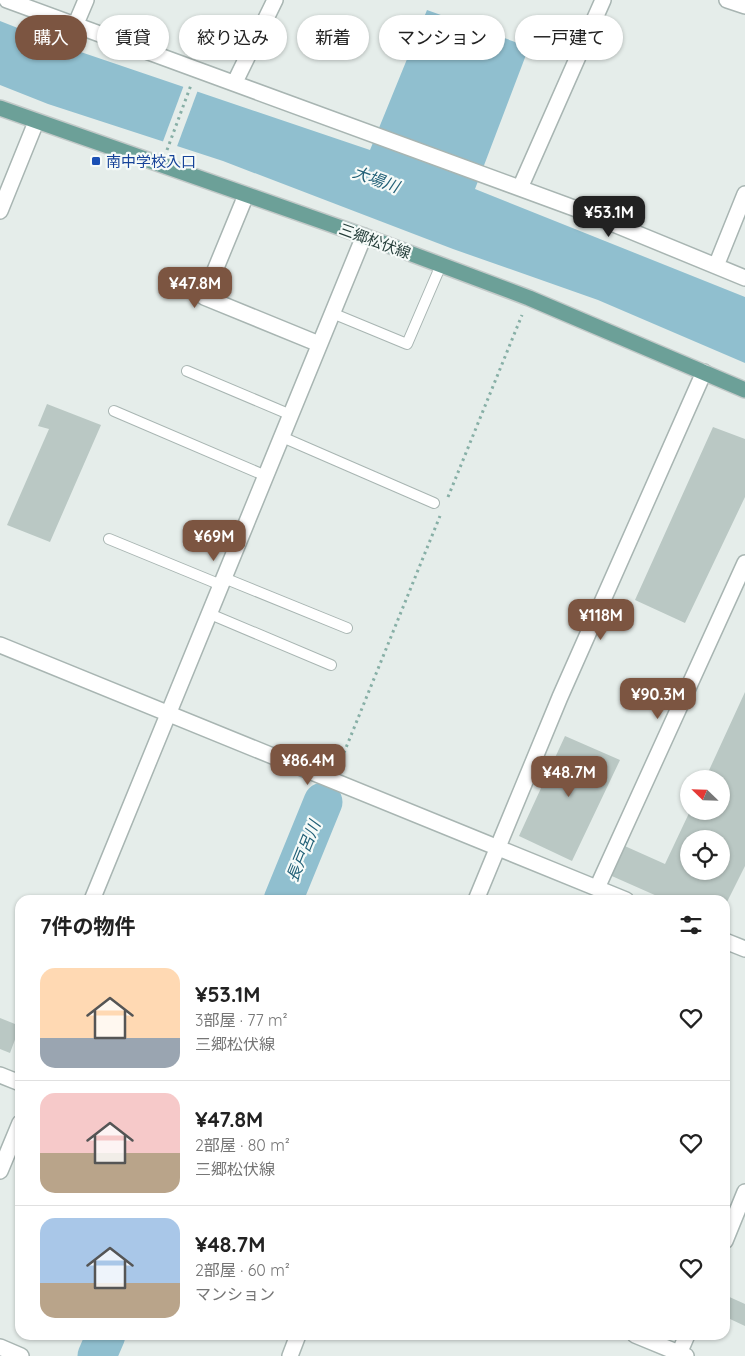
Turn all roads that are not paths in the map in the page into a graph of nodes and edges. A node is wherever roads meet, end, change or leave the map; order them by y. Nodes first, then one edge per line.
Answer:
1 (7, 0) edge
2 (86, 0) edge
3 (275, 0) edge
4 (603, 0) edge
5 (727, 0) edge
6 (745, 6) edge
7 (46, 15) edge
8 (80, 15) edge
9 (87, 30) edge
10 (235, 82) junction
11 (0, 108) edge
12 (36, 122) junction
13 (520, 188) junction
14 (745, 194) edge
15 (246, 195) junction
16 (0, 211) edge
17 (364, 236) junction
18 (441, 265) junction
19 (716, 266) junction
20 (745, 278) edge
21 (332, 313) junction
22 (319, 344) junction
23 (187, 371) dead end
24 (704, 372) junction
25 (745, 390) edge
26 (114, 411) dead end
27 (291, 415) junction
28 (282, 437) junction
29 (266, 476) junction
30 (434, 502) dead end
31 (109, 539) dead end
32 (745, 563) edge
33 (223, 582) junction
34 (210, 614) junction
35 (347, 628) dead end
36 (0, 645) edge
37 (331, 665) dead end
38 (169, 713) junction
39 (498, 847) junction
40 (597, 888) junction
41 (94, 895) edge
42 (478, 895) edge
43 (614, 895) edge
44 (730, 943) edge
45 (745, 949) edge
46 (0, 1075) edge
47 (15, 1080) edge
48 (15, 1135) edge
49 (0, 1171) edge
50 (745, 1192) edge
51 (730, 1229) edge
52 (296, 1340) edge
53 (646, 1340) edge
54 (685, 1340) edge
55 (0, 1348) edge
56 (681, 1355) edge
57 (21, 1356) edge
58 (290, 1356) edge

1 - 7 street
2 - 8 street
3 - 10 street
4 - 13 street
5 - 6 street
9 - 10 street
10 - 13 street
11 - 12 main road, 三郷松伏線
12 - 15 main road, 三郷松伏線
12 - 16 street
13 - 19 street
14 - 19 street
15 - 17 main road, 三郷松伏線
15 - 22 street
17 - 18 main road, 三郷松伏線
17 - 21 street
18 - 21 lane
18 - 24 main road, 三郷松伏線
19 - 20 street
21 - 22 street
22 - 27 street
23 - 27 lane
24 - 25 main road, 三郷松伏線
24 - 39 street
26 - 29 lane
27 - 28 street
28 - 29 street
28 - 30 lane
29 - 33 street
31 - 33 lane
32 - 40 street
33 - 34 street
33 - 35 lane
34 - 37 lane
34 - 38 street
36 - 38 street
38 - 39 street
38 - 41 street
39 - 40 street
39 - 42 street
40 - 43 street
44 - 45 street
46 - 47 street
48 - 49 street
50 - 51 street
52 - 58 street
53 - 56 street
54 - 56 street
55 - 57 street

